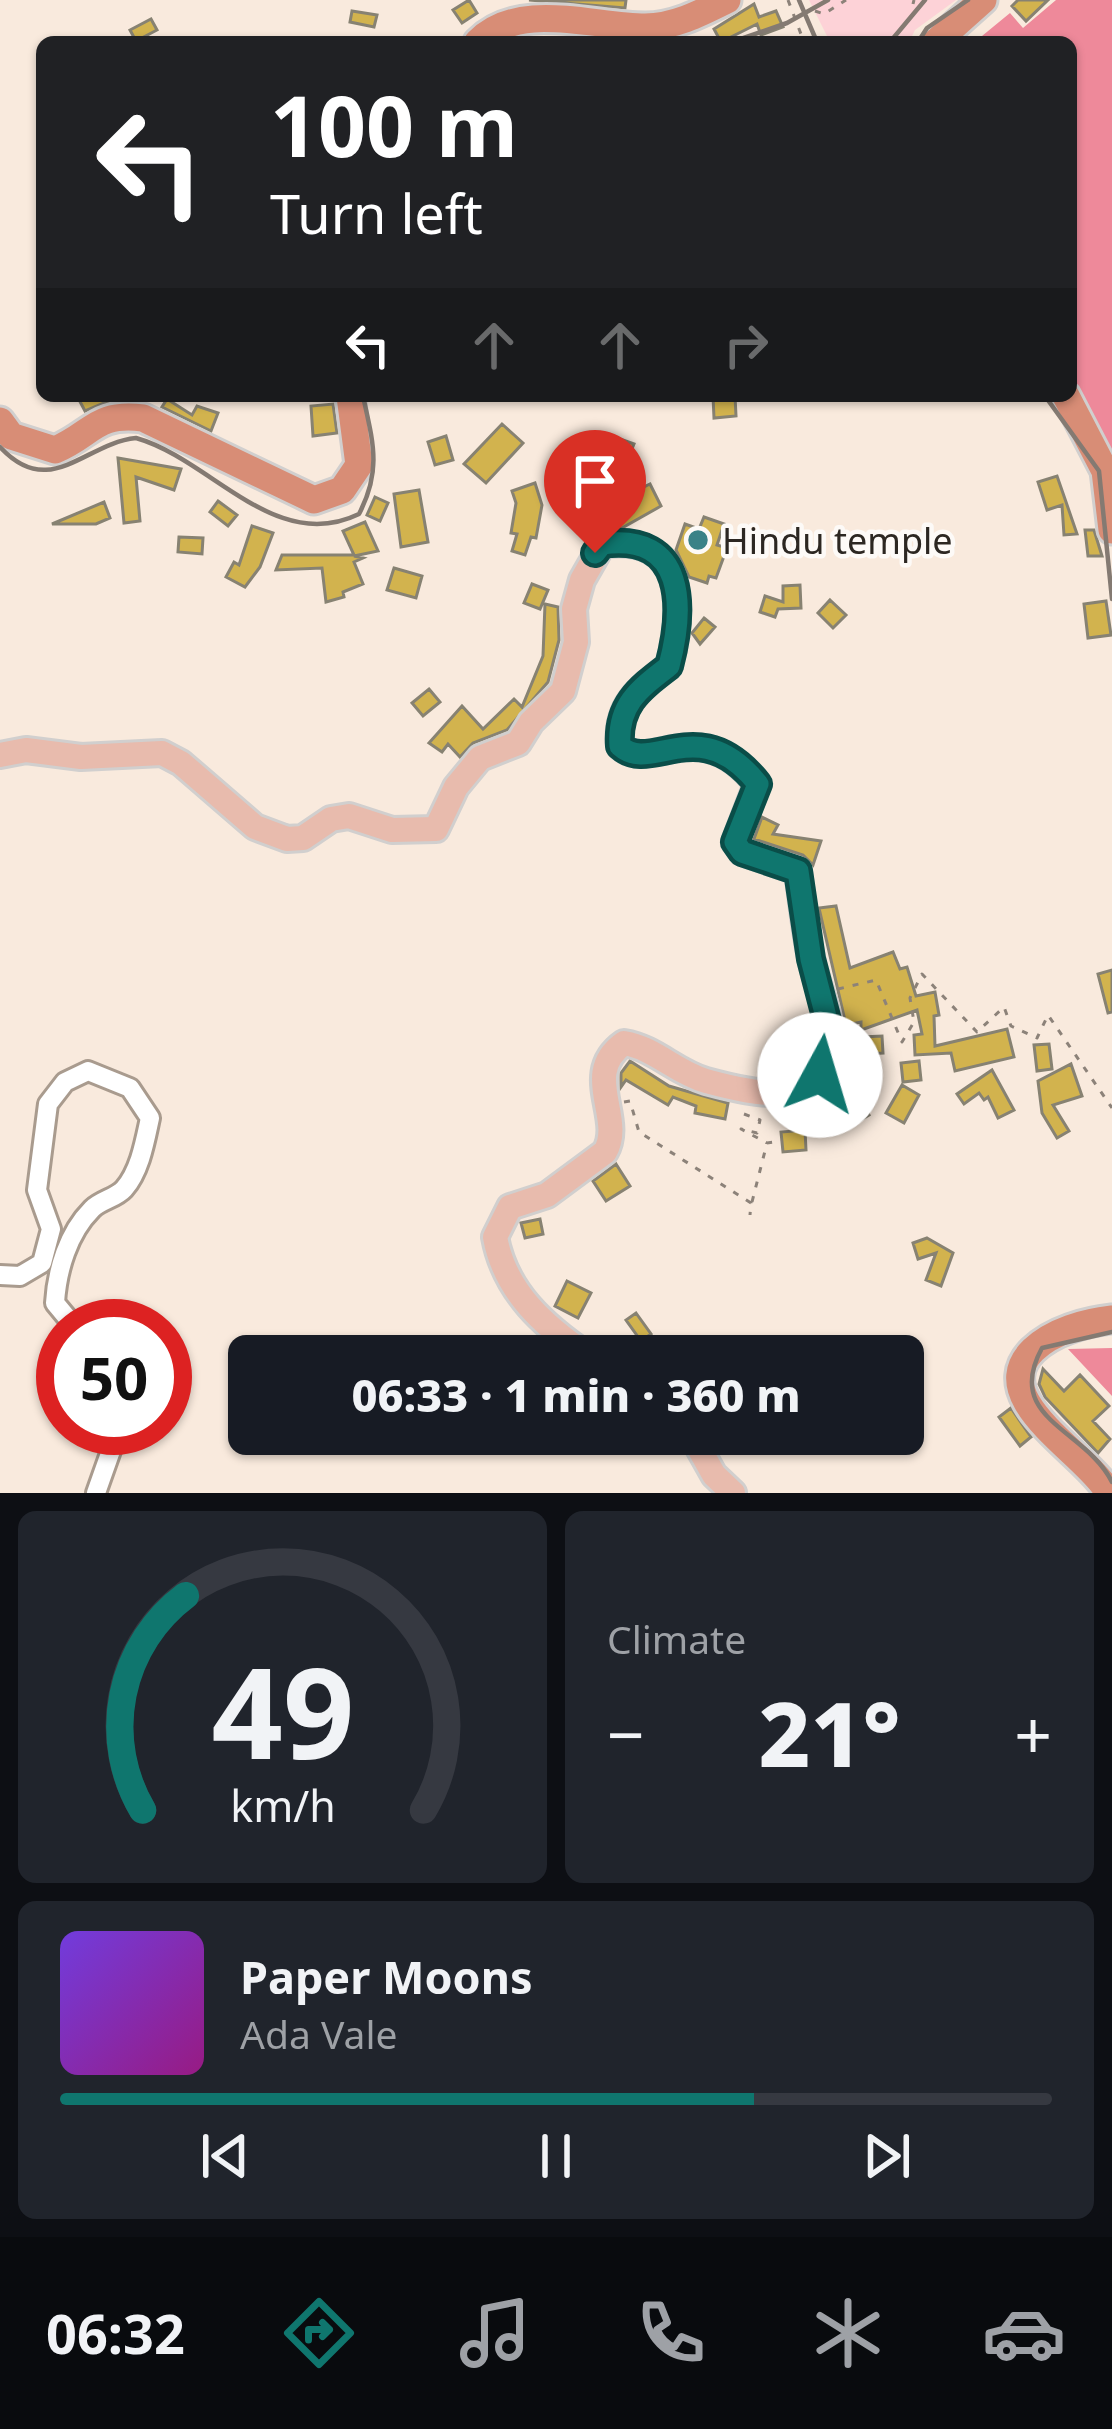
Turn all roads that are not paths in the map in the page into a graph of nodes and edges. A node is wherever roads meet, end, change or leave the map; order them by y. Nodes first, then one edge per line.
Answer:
1 (727, 0) edge
2 (983, 0) edge
3 (489, 36) edge
4 (943, 36) edge
5 (351, 402) edge
6 (1069, 402) edge
7 (0, 421) edge
8 (1112, 530) edge
9 (0, 755) edge
10 (0, 1275) edge
11 (56, 1299) edge
12 (1112, 1319) edge
13 (557, 1335) edge
14 (109, 1455) edge
15 (703, 1455) edge
16 (96, 1493) edge
17 (733, 1493) edge
18 (1109, 1493) edge

1 - 3 highway
2 - 4 highway
5 - 7 highway
6 - 8 highway
9 - 13 main road
10 - 11 street
12 - 18 highway
14 - 16 street
15 - 17 main road

